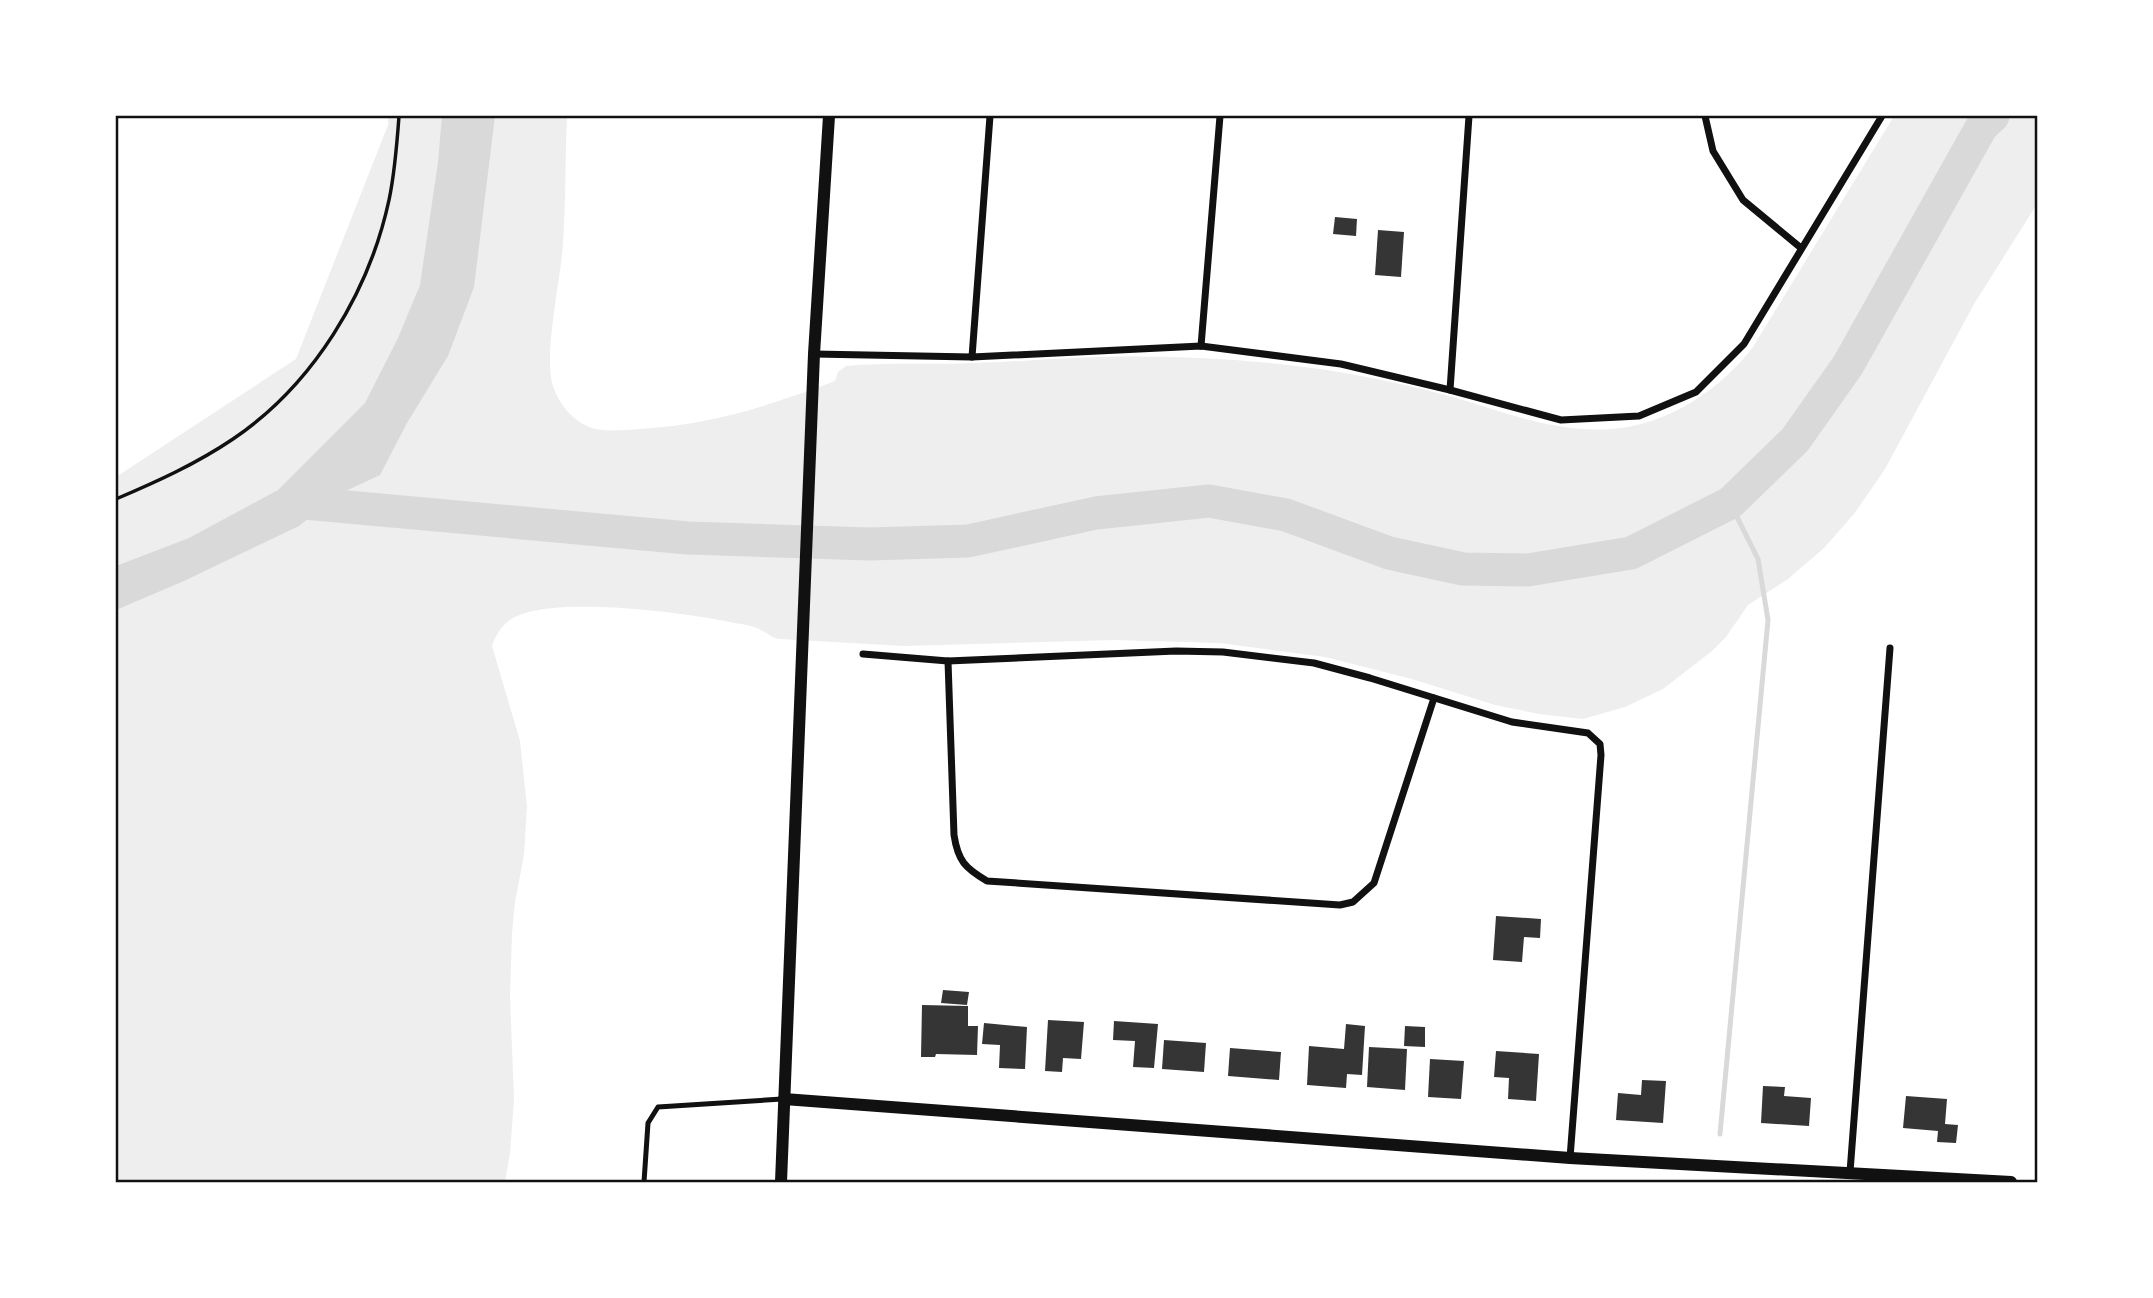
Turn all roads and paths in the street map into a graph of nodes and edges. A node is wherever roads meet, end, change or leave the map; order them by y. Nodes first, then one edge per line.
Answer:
1 (399, 116) edge
2 (829, 116) edge
3 (990, 116) edge
4 (1220, 116) edge
5 (1469, 116) edge
6 (1705, 116) edge
7 (1882, 116) edge
8 (1801, 248) junction
9 (1201, 346) junction
10 (814, 354) junction
11 (972, 357) junction
12 (1450, 390) junction
13 (116, 499) edge
14 (1890, 648) dead end
15 (863, 654) dead end
16 (948, 661) junction
17 (1434, 698) junction
18 (784, 1099) junction
19 (1570, 1158) junction
20 (1850, 1172) junction
21 (645, 1182) edge
22 (781, 1182) edge
23 (2011, 1182) edge

1 - 13 path
2 - 10 street
3 - 11 street
4 - 9 street
5 - 12 street
6 - 8 street
7 - 8 street
8 - 12 street
9 - 11 street
9 - 12 street
10 - 11 street
10 - 18 street
14 - 20 street
15 - 16 street
16 - 17 street
16 - 17 street
17 - 19 street
18 - 19 street
18 - 21 lane
18 - 22 street
19 - 20 street
20 - 23 street

